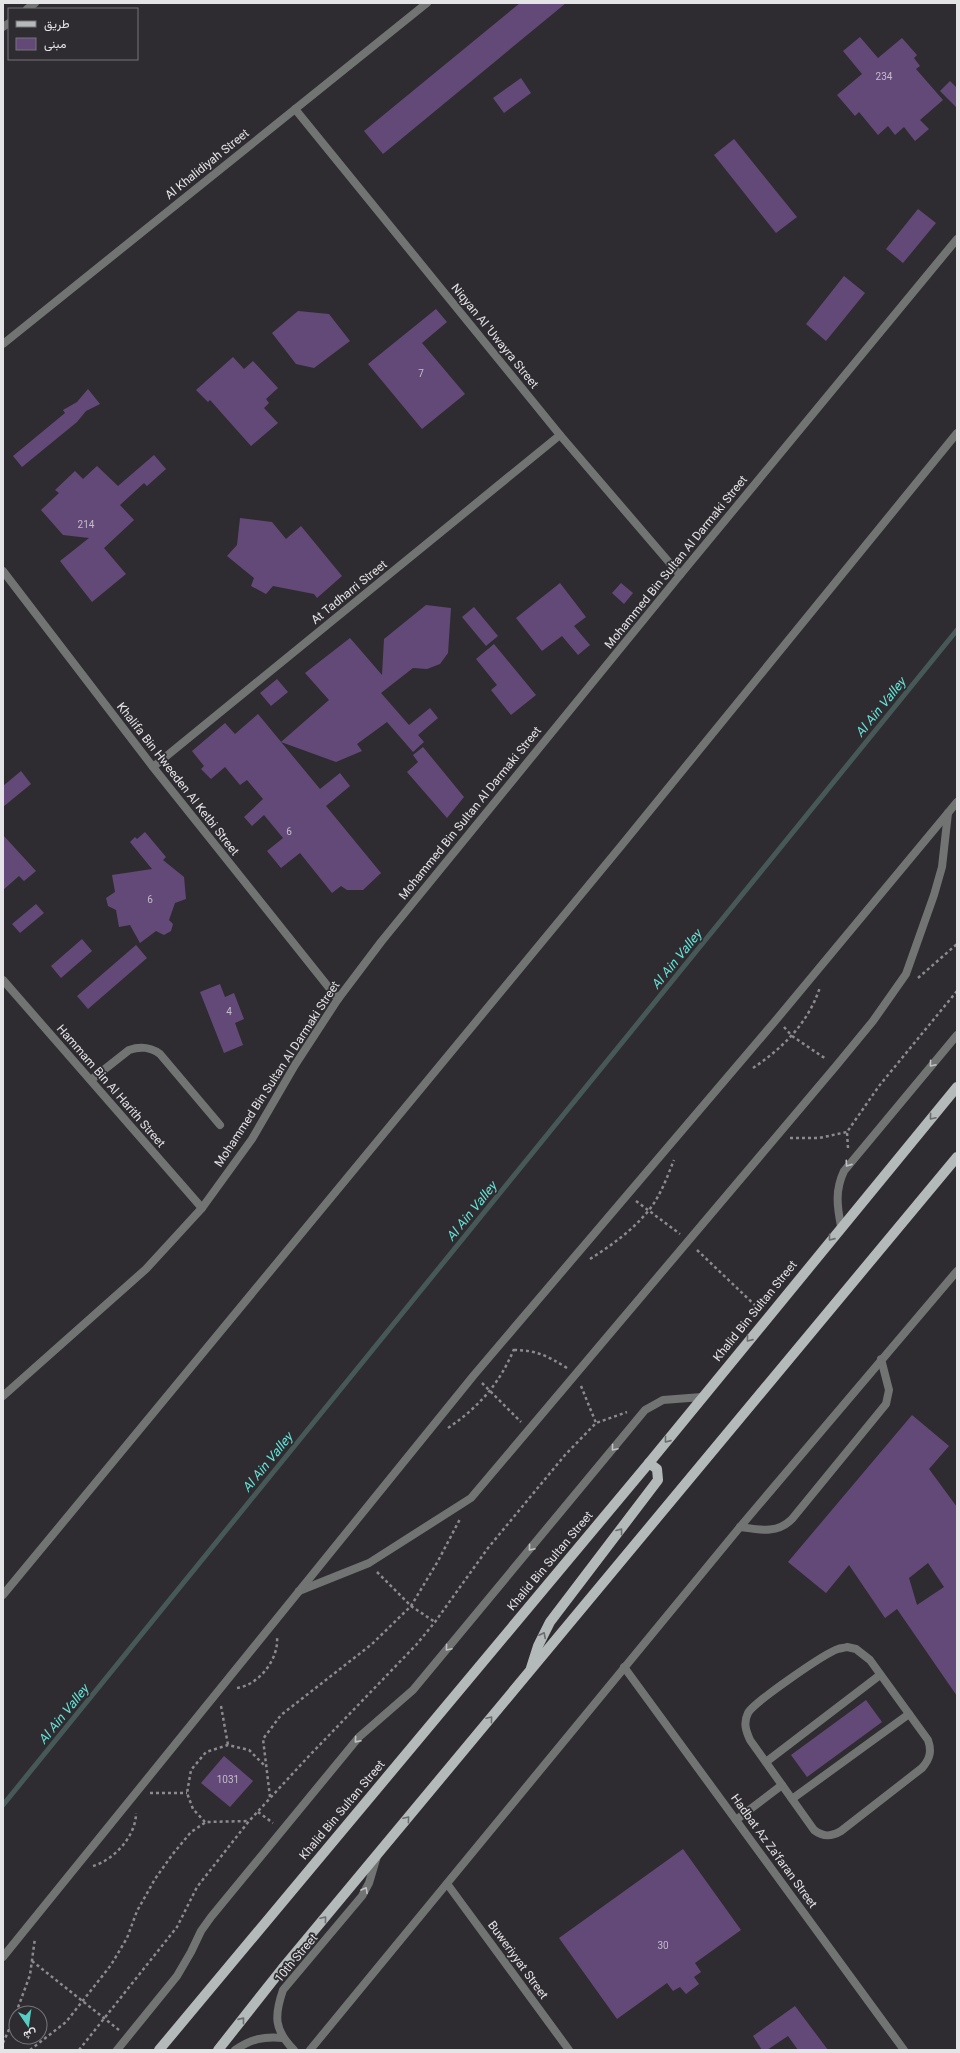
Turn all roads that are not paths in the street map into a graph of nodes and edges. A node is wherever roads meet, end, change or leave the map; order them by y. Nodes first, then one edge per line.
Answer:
1 (427, 3) edge
2 (295, 110) junction
3 (957, 239) edge
4 (3, 344) edge
5 (957, 433) edge
6 (560, 435) junction
7 (3, 571) edge
8 (680, 575) junction
9 (153, 767) junction
10 (957, 802) edge
11 (948, 813) junction
12 (3, 980) edge
13 (338, 999) junction
14 (957, 1035) edge
15 (91, 1080) junction
16 (957, 1087) edge
17 (220, 1125) dead end
18 (957, 1158) edge
19 (202, 1208) junction
20 (841, 1226) junction
21 (957, 1271) edge
22 (881, 1358) junction
23 (3, 1396) edge
24 (702, 1397) junction
25 (648, 1463) junction
26 (740, 1527) junction
27 (299, 1591) junction
28 (3, 1595) edge
29 (624, 1667) junction
30 (530, 1672) junction
31 (880, 1675) junction
32 (909, 1714) junction
33 (766, 1762) junction
34 (782, 1785) junction
35 (792, 1799) junction
36 (736, 1820) junction
37 (377, 1855) junction
38 (448, 1885) junction
39 (3, 1957) edge
40 (283, 2038) junction
41 (117, 2050) edge
42 (159, 2050) edge
43 (218, 2050) edge
44 (235, 2050) edge
45 (294, 2050) edge
46 (310, 2050) edge
47 (569, 2050) edge
48 (904, 2050) edge

1 - 2 street, Al Khalidiyah Street
2 - 4 street, Al Khalidiyah Street
2 - 6 street, Niqyan Al 'Uwayra Street
3 - 8 street, Mohammed Bin Sultan Al Darmaki Street
5 - 28 street
6 - 8 street, Niqyan Al 'Uwayra Street
6 - 9 street, At Tadharri Street
7 - 9 street, Khalifa Bin Hweeden Al Ketbi Street
8 - 13 street, Mohammed Bin Sultan Al Darmaki Street
9 - 13 street, Khalifa Bin Hweeden Al Ketbi Street
10 - 11 street
11 - 27 street
11 - 27 street
12 - 15 street, Hammam Bin Al Harith Street
13 - 19 street, Mohammed Bin Sultan Al Darmaki Street
14 -> 20 street
15 - 17 street
15 - 19 street, Hammam Bin Al Harith Street
16 -> 20 main road, Khalid Bin Sultan Street
18 - 30 main road
19 - 23 street, Mohammed Bin Sultan Al Darmaki Street
20 -> 24 main road, Khalid Bin Sultan Street
21 - 22 street
22 - 26 street
22 - 26 street
24 -> 25 main road, Khalid Bin Sultan Street
24 -> 41 street
30 -> 25 main road
25 - 42 main road, Khalid Bin Sultan Street
26 - 29 street
27 - 39 street
29 - 36 street, Hadbat Az Za'faran Street
29 - 38 street
37 -> 30 main road
31 - 32 street
31 - 33 street
31 - 33 street
32 - 35 street
32 - 35 street
33 - 34 street
34 - 35 street
34 - 36 street
36 - 48 street, Hadbat Az Za'faran Street
40 -> 37 street, 10th Street
43 -> 37 main road
38 - 46 street
38 - 47 street, Buweriyyat Street
40 - 44 street
40 - 45 street

